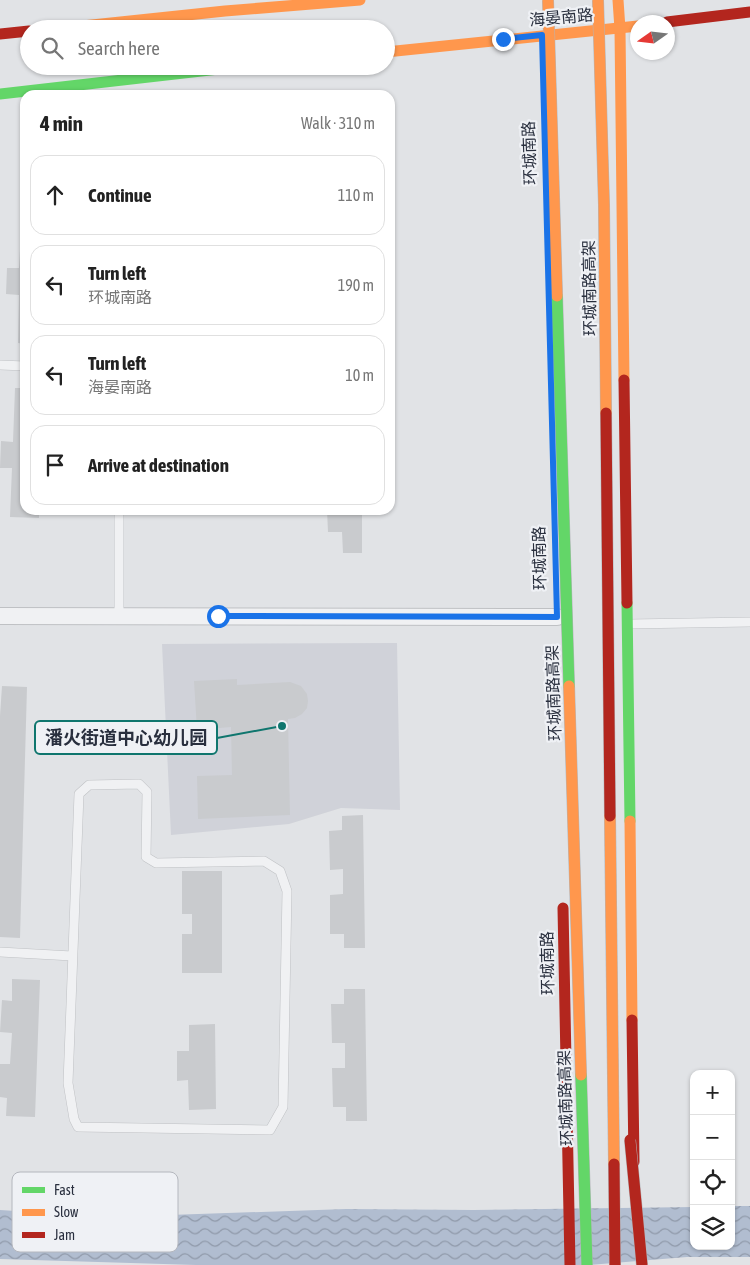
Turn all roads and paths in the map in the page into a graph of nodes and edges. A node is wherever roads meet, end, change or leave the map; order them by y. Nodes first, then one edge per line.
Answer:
1 (360, 0) edge
2 (541, 0) edge
3 (548, 0) edge
4 (598, 0) edge
5 (618, 0) edge
6 (750, 12) edge
7 (140, 20) edge
8 (675, 21) edge
9 (630, 27) edge
10 (620, 29) junction
11 (20, 33) edge
12 (0, 34) edge
13 (542, 35) junction
14 (395, 51) edge
15 (166, 75) edge
16 (35, 90) edge
17 (20, 92) edge
18 (0, 94) edge
19 (0, 365) edge
20 (20, 366) edge
21 (119, 515) edge
22 (0, 616) edge
23 (119, 616) junction
24 (557, 617) junction
25 (750, 622) edge
26 (628, 624) junction
27 (558, 707) dead end
28 (562, 896) dead end
29 (0, 952) edge
30 (72, 956) junction
31 (612, 956) junction
32 (570, 1265) edge
33 (587, 1265) edge
34 (615, 1265) edge
35 (636, 1265) edge
36 (642, 1265) edge

1 - 7 main road
2 - 13 main road, 环城南路
3 - 33 main road, 环城南路高架, bridge
4 - 31 main road, 环城南路高架, bridge
5 - 10 main road
6 - 8 main road
9 - 10 main road, 海晏南路
10 - 13 main road, 海晏南路
10 - 26 main road
11 - 12 main road
13 - 14 main road, 海晏南路
13 - 24 main road, 环城南路
15 - 16 main road
17 - 18 main road
19 - 20 lane
21 - 23 lane
22 - 23 street
23 - 24 street
24 - 27 main road, 环城南路
25 - 26 lane
26 - 35 main road
28 - 32 main road, 环城南路
29 - 30 lane
30 - 30 lane
31 - 34 main road, 环城南路高架, bridge
31 - 36 main road, bridge

